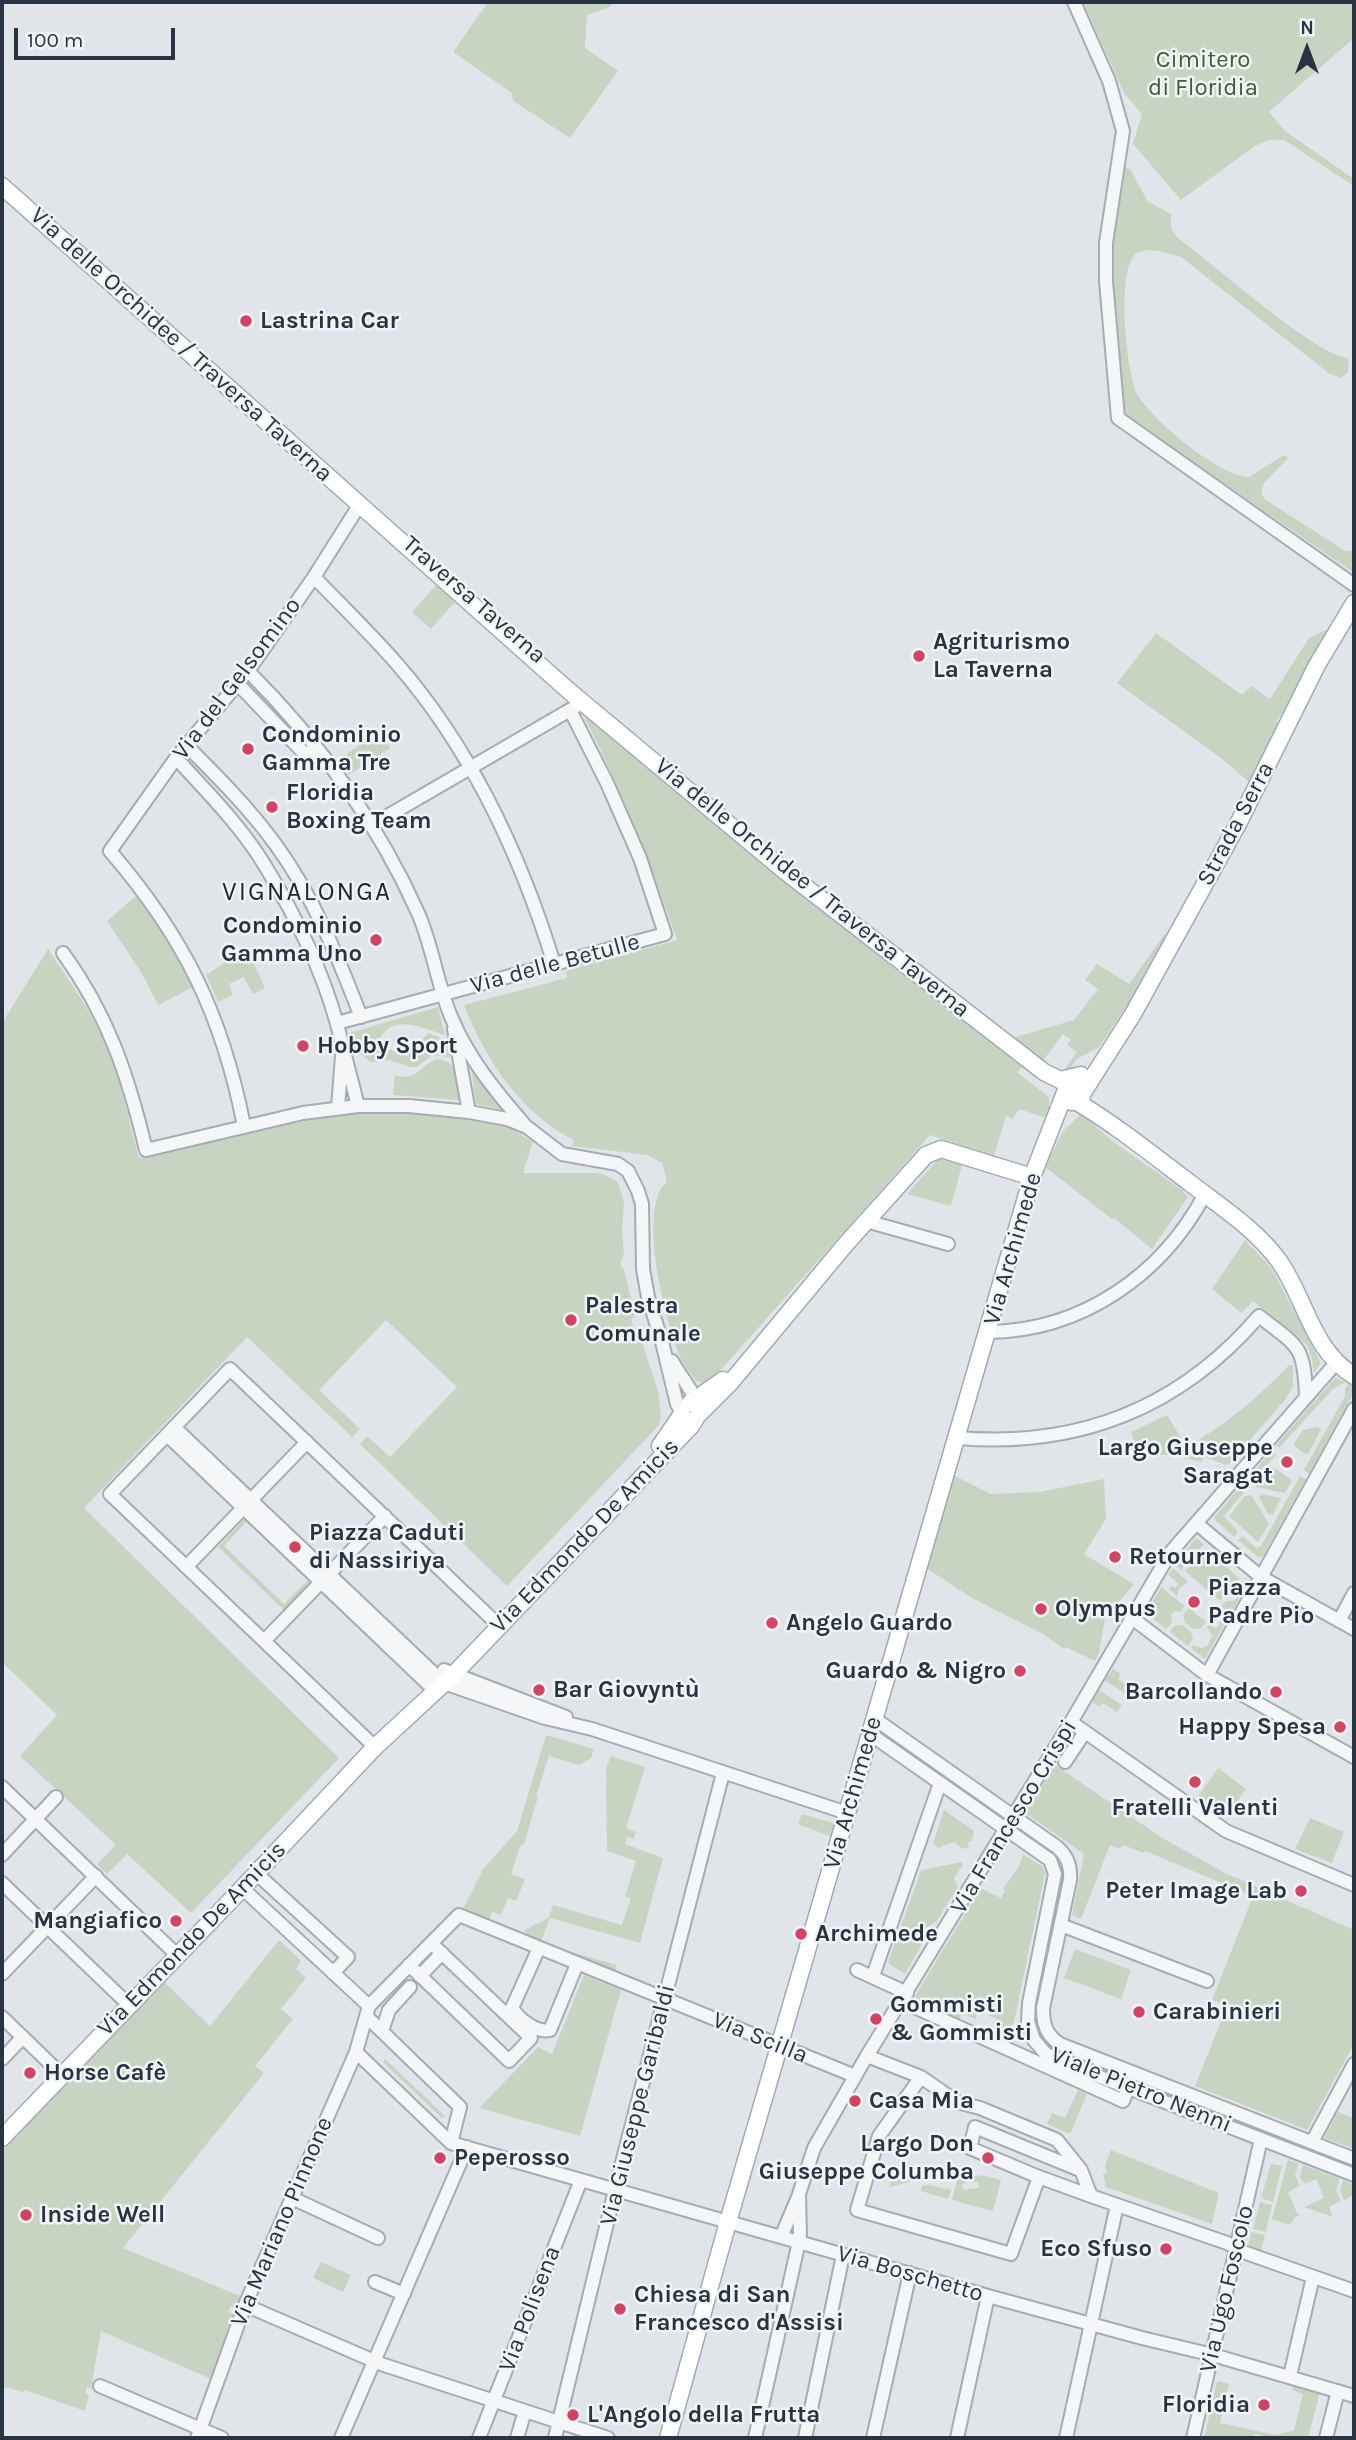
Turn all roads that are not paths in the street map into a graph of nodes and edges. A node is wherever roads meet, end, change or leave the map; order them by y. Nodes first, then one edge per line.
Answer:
1 (1074, 2) edge
2 (2, 187) edge
3 (360, 504) junction
4 (314, 577) junction
5 (1354, 585) edge
6 (1354, 603) edge
7 (248, 671) junction
8 (237, 684) junction
9 (577, 705) junction
10 (186, 746) junction
11 (176, 758) junction
12 (331, 763) junction
13 (471, 767) junction
14 (254, 817) junction
15 (372, 825) junction
16 (238, 829) junction
17 (313, 908) junction
18 (293, 917) junction
19 (62, 953) dead end
20 (554, 964) junction
21 (444, 995) junction
22 (361, 1017) junction
23 (452, 1019) junction
24 (337, 1023) junction
25 (342, 1046) junction
26 (1071, 1093) junction
27 (358, 1106) junction
28 (338, 1108) junction
29 (469, 1111) junction
30 (244, 1125) junction
31 (527, 1127) junction
32 (1032, 1177) junction
33 (1205, 1194) junction
34 (866, 1221) junction
35 (948, 1244) dead end
36 (988, 1332) junction
37 (662, 1342) junction
38 (758, 1347) junction
39 (1336, 1363) junction
40 (1354, 1376) edge
41 (1306, 1396) junction
42 (690, 1409) junction
43 (1354, 1409) edge
44 (170, 1431) junction
45 (958, 1438) junction
46 (307, 1442) junction
47 (247, 1504) junction
48 (384, 1516) junction
49 (1196, 1523) junction
50 (187, 1567) junction
51 (1261, 1577) junction
52 (325, 1578) junction
53 (1354, 1593) edge
54 (1132, 1618) junction
55 (492, 1619) junction
56 (1339, 1621) junction
57 (1354, 1629) edge
58 (264, 1641) junction
59 (464, 1662) junction
60 (1207, 1675) junction
61 (441, 1678) junction
62 (486, 1684) junction
63 (1071, 1723) junction
64 (873, 1727) junction
65 (592, 1729) junction
66 (1084, 1732) junction
67 (378, 1743) junction
68 (1354, 1757) edge
69 (1065, 1762) dead end
70 (723, 1773) junction
71 (940, 1783) junction
72 (2, 1787) edge
73 (56, 1797) dead end
74 (847, 1813) junction
75 (1013, 1816) junction
76 (36, 1819) junction
77 (1005, 1829) junction
78 (1061, 1851) junction
79 (2, 1855) edge
80 (1050, 1860) junction
81 (1070, 1870) junction
82 (256, 1874) junction
83 (1055, 1874) junction
84 (96, 1876) junction
85 (2, 1883) edge
86 (1354, 1885) edge
87 (270, 1886) junction
88 (242, 1888) junction
89 (256, 1901) junction
90 (1061, 1925) junction
91 (48, 1926) junction
92 (431, 1943) junction
93 (539, 1948) junction
94 (442, 1953) junction
95 (177, 1955) junction
96 (577, 1964) junction
97 (409, 1965) junction
98 (857, 1969) dead end
99 (333, 1973) junction
100 (2, 1974) edge
101 (420, 1976) junction
102 (873, 1976) junction
103 (1207, 1981) dead end
104 (410, 1987) dead end
105 (904, 1997) junction
106 (665, 1999) junction
107 (129, 2006) junction
108 (367, 2011) junction
109 (2, 2017) edge
110 (1043, 2017) junction
111 (1028, 2022) junction
112 (382, 2031) junction
113 (23, 2037) junction
114 (1052, 2039) junction
115 (780, 2046) junction
116 (1040, 2047) junction
117 (356, 2052) junction
118 (867, 2056) junction
119 (1026, 2058) junction
120 (2, 2059) edge
121 (1354, 2064) edge
122 (1134, 2073) junction
123 (62, 2076) junction
124 (855, 2076) junction
125 (921, 2077) junction
126 (1128, 2088) junction
127 (957, 2102) junction
128 (1254, 2120) junction
129 (975, 2127) junction
130 (1277, 2129) junction
131 (2, 2138) edge
132 (1261, 2139) junction
133 (1311, 2142) junction
134 (451, 2143) junction
135 (467, 2147) junction
136 (1354, 2159) edge
137 (1081, 2170) junction
138 (1354, 2175) edge
139 (1039, 2177) junction
140 (581, 2180) junction
141 (615, 2190) junction
142 (799, 2194) junction
143 (1091, 2196) junction
144 (292, 2198) junction
145 (1111, 2203) junction
146 (728, 2222) junction
147 (780, 2237) junction
148 (378, 2238) dead end
149 (799, 2242) junction
150 (1236, 2248) junction
151 (843, 2255) junction
152 (910, 2273) junction
153 (1313, 2277) junction
154 (375, 2282) dead end
155 (1354, 2291) edge
156 (404, 2294) junction
157 (988, 2296) junction
158 (245, 2305) junction
159 (1090, 2324) junction
160 (1213, 2355) junction
161 (375, 2360) junction
162 (1290, 2376) junction
163 (100, 2386) dead end
164 (1338, 2391) junction
165 (1354, 2396) edge
166 (494, 2401) junction
167 (525, 2411) junction
168 (558, 2422) junction
169 (198, 2434) edge
170 (222, 2438) edge
171 (341, 2438) edge
172 (479, 2438) edge
173 (517, 2438) edge
174 (555, 2438) edge
175 (608, 2438) edge
176 (668, 2438) edge
177 (755, 2438) edge
178 (805, 2438) edge
179 (873, 2438) edge
180 (957, 2438) edge
181 (1066, 2438) edge
182 (1193, 2438) edge
183 (1326, 2438) edge

1 - 5 street
2 - 3 main road, Via delle Orchidee / Traversa Taverna
3 - 4 street, Via del Gelsomino
3 - 9 main road, Via delle Orchidee / Traversa Taverna
4 - 7 street, Via del Gelsomino
4 - 13 street
6 - 26 main road, Strada Serra
7 - 8 street, Via del Gelsomino
7 - 12 street
8 - 10 street, Via del Gelsomino
8 - 12 street
9 - 13 street
9 - 20 street, Via delle Betulle
9 - 26 main road, Via delle Orchidee / Traversa Taverna
10 - 11 street, Via del Gelsomino
10 - 14 street
11 - 16 street
11 - 30 street, Via del Gelsomino
12 - 15 street
13 - 15 street
13 - 20 street
14 - 16 street
14 - 17 street
15 - 21 street
16 - 18 street
17 - 18 street
17 - 22 street
18 - 24 street
19 - 30 street
20 - 21 street, Via delle Betulle
21 - 22 street, Via delle Betulle
21 - 23 street
22 - 24 street, Via delle Betulle
23 - 29 street
23 - 31 street
24 - 25 street
25 - 27 street
25 - 28 street
26 - 32 main road, Via Archimede
26 - 33 main road, Via delle Orchidee / Traversa Taverna
27 - 28 street
27 - 29 street
28 - 30 street
29 - 31 street
31 - 37 street
32 - 34 main road
32 - 36 main road, Via Archimede
33 - 36 street
33 - 39 main road, Via delle Orchidee / Traversa Taverna
34 - 35 street
34 - 38 main road
36 - 45 main road, Via Archimede
37 - 42 street
37 - 42 street
38 - 42 main road
38 - 42 main road
39 - 40 main road, Via delle Orchidee / Traversa Taverna
39 - 41 street, Via Francesco Crispi
41 - 45 street
41 - 49 street, Via Francesco Crispi
42 - 55 main road, Via Edmondo De Amicis
42 - 59 main road, Via Edmondo De Amicis
43 - 51 street
44 - 46 street
44 - 47 street
44 - 50 street
45 - 64 main road, Via Archimede
46 - 47 street
46 - 48 street
47 - 50 street
47 - 52 street
48 - 52 street
48 - 55 street
49 - 51 street
49 - 54 street, Via Francesco Crispi
50 - 58 street
51 - 56 street
51 - 60 street
52 - 58 street
52 - 61 street
53 - 56 street
54 - 60 street
54 - 63 street, Via Francesco Crispi
55 - 61 main road, Via Edmondo De Amicis
56 - 57 street
58 - 67 street
59 - 61 main road, Via Edmondo De Amicis
59 - 62 street
60 - 68 street
61 - 62 street
61 - 65 street
61 - 67 main road, Via Edmondo De Amicis
62 - 65 street
63 - 66 street
63 - 75 street, Via Francesco Crispi
64 - 71 street
64 - 74 main road, Via Archimede
64 - 75 street
65 - 70 street
66 - 69 street
66 - 86 street
67 - 82 main road, Via Edmondo De Amicis
70 - 74 street
70 - 106 street, Via Giuseppe Garibaldi
71 - 77 street
71 - 102 street
72 - 76 street
73 - 76 street
74 - 115 main road, Via Archimede
75 - 77 street, Via Francesco Crispi
75 - 78 street
76 - 79 street
76 - 84 street
77 - 80 street
77 - 105 street, Via Francesco Crispi
78 - 80 street
78 - 81 street
80 - 83 street
81 - 83 street
81 - 90 street, Viale Pietro Nenni
82 - 87 street
82 - 88 main road, Via Edmondo De Amicis
83 - 111 street, Viale Pietro Nenni
84 - 91 street
84 - 95 street
85 - 91 street
87 - 89 street
87 - 99 street
88 - 89 street
88 - 95 main road, Via Edmondo De Amicis
89 - 99 street
90 - 103 street
90 - 110 street, Viale Pietro Nenni
91 - 100 street
91 - 107 street
92 - 93 street, Via Scilla
92 - 94 street
92 - 97 street
93 - 96 street, Via Scilla
93 - 96 street
94 - 101 street
94 - 101 street
95 - 107 main road, Via Edmondo De Amicis
96 - 106 street, Via Scilla
97 - 101 street
97 - 108 street
98 - 102 street
99 - 108 street
102 - 105 street
104 - 112 street
105 - 118 street, Via Francesco Crispi
105 - 119 street
106 - 115 street, Via Scilla
106 - 141 street, Via Giuseppe Garibaldi
107 - 123 main road, Via Edmondo De Amicis
108 - 112 street
108 - 117 street, Via Mariano Pinnone
109 - 113 street
110 - 111 street
110 - 114 street, Viale Pietro Nenni
111 - 116 street, Viale Pietro Nenni
112 - 134 street
113 - 120 street
113 - 123 street
114 - 116 street
114 - 122 street, Viale Pietro Nenni
115 - 124 street, Via Scilla
115 - 146 main road, Via Archimede
116 - 119 street
116 - 126 street, Viale Pietro Nenni
117 - 134 street
117 - 144 street, Via Mariano Pinnone
118 - 124 street, Via Francesco Crispi
118 - 125 street
119 - 126 street
121 - 133 street
122 - 126 street
122 - 128 street, Viale Pietro Nenni
123 - 131 main road, Via Edmondo De Amicis
124 - 142 street, Via Francesco Crispi
125 - 127 street
125 - 139 street
126 - 132 street, Viale Pietro Nenni
127 - 129 street
127 - 137 street
128 - 130 street, Viale Pietro Nenni
128 - 132 street
129 - 137 street
129 - 139 street
130 - 132 street
130 - 133 street, Viale Pietro Nenni
132 - 138 street, Viale Pietro Nenni
132 - 150 street, Via Ugo Foscolo
133 - 136 street, Viale Pietro Nenni
134 - 135 street, Via Boschetto
135 - 140 street, Via Boschetto
135 - 156 street
137 - 143 street
139 - 143 street
140 - 141 street, Via Boschetto
140 - 166 street, Via Polisena
141 - 146 street, Via Boschetto
141 - 168 street, Via Giuseppe Garibaldi
142 - 147 street
142 - 149 street, Via Francesco Crispi
143 - 145 street
144 - 148 street
144 - 158 street, Via Mariano Pinnone
145 - 150 street
145 - 159 street
146 - 147 street, Via Boschetto
146 - 176 main road, Via Archimede
147 - 149 street, Via Boschetto
149 - 151 street, Via Boschetto
149 - 177 street, Via Francesco Crispi
150 - 153 street
150 - 160 street, Via Ugo Foscolo
151 - 152 street, Via Boschetto
151 - 178 street
152 - 157 street, Via Boschetto
152 - 179 street
153 - 155 street
153 - 162 street
154 - 156 street
156 - 161 street
157 - 159 street, Via Boschetto
157 - 180 street
158 - 161 street
158 - 169 street, Via Mariano Pinnone
159 - 160 street, Via Boschetto
159 - 181 street
160 - 162 street, Via Boschetto
160 - 182 street, Via Ugo Foscolo
161 - 166 street
161 - 171 street
162 - 164 street, Via Boschetto
163 - 169 street
164 - 165 street, Via Boschetto
164 - 183 street
166 - 167 street
166 - 172 street, Via Polisena
167 - 168 street
167 - 173 street
168 - 174 street, Via Giuseppe Garibaldi
168 - 175 street
169 - 170 street

